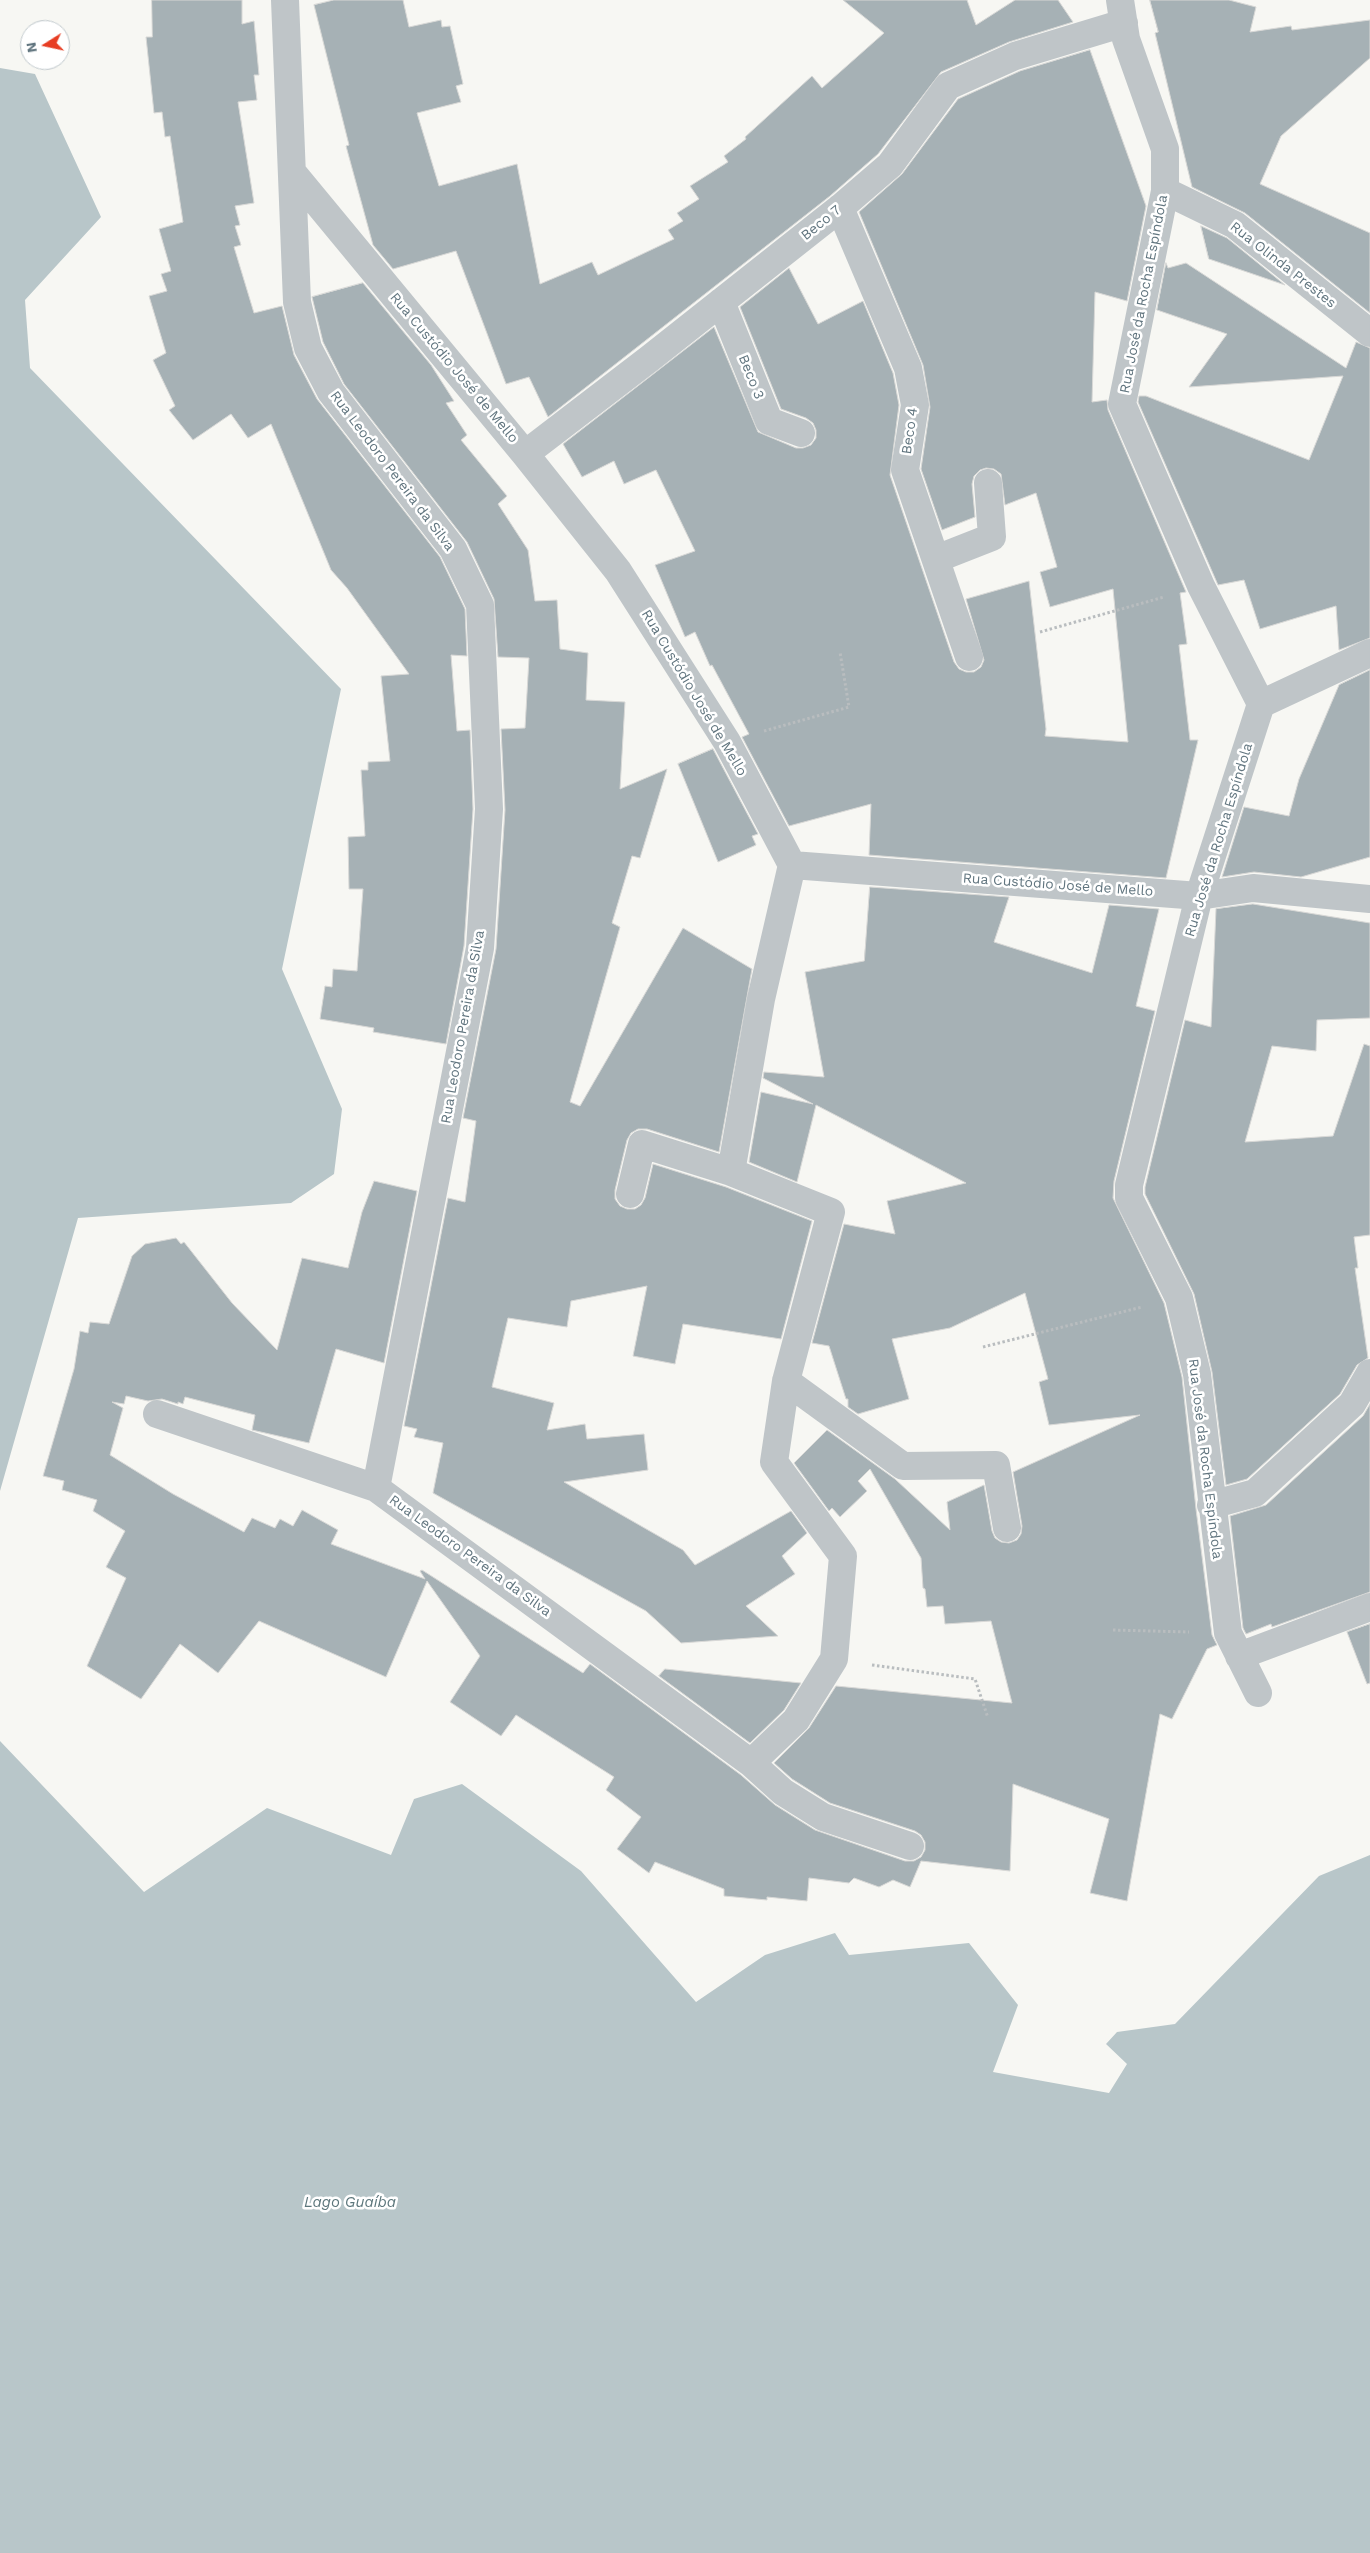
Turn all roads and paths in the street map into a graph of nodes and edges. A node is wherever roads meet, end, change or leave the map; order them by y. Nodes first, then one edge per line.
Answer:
1 (285, 0) edge
2 (1122, 12) edge
3 (292, 172) junction
4 (1165, 191) junction
5 (840, 208) junction
6 (721, 302) junction
7 (1370, 333) edge
8 (801, 433) dead end
9 (525, 454) junction
10 (988, 483) dead end
11 (936, 559) junction
12 (1200, 586) junction
13 (1040, 632) dead end
14 (840, 652) dead end
15 (1370, 653) edge
16 (969, 658) dead end
17 (1261, 704) junction
18 (727, 742) junction
19 (792, 865) junction
20 (1199, 896) junction
21 (1370, 899) edge
22 (731, 1172) junction
23 (630, 1194) dead end
24 (1179, 1298) junction
25 (983, 1347) dead end
26 (1370, 1373) edge
27 (786, 1381) junction
28 (157, 1414) dead end
29 (376, 1488) junction
30 (1211, 1505) junction
31 (1007, 1528) dead end
32 (1370, 1607) edge
33 (1113, 1630) dead end
34 (1233, 1644) junction
35 (834, 1660) junction
36 (1258, 1693) dead end
37 (988, 1718) dead end
38 (752, 1763) junction
39 (910, 1846) dead end

1 - 3 street, Rua Leodoro Pereira da Silva
2 - 4 street, Rua José da Rocha Espíndola
2 - 5 street, Beco 7
3 - 9 street, Rua Custódio José de Mello
3 - 29 street, Rua Leodoro Pereira da Silva
4 - 7 street, Rua Olinda Prestes
4 - 12 street, Rua José da Rocha Espíndola
5 - 6 street, Beco 7
5 - 11 street, Beco 4
6 - 8 street, Beco 3
6 - 9 street, Beco 7
9 - 18 street, Rua Custódio José de Mello
10 - 11 street
11 - 16 street, Beco 4
12 - 13 path
12 - 17 street, Rua José da Rocha Espíndola
14 - 18 path
15 - 17 street
17 - 20 street, Rua José da Rocha Espíndola
18 - 19 street, Rua Custódio José de Mello
19 - 20 street, Rua Custódio José de Mello
19 - 22 street
20 - 21 street, Rua Custódio José de Mello
20 - 24 street, Rua José da Rocha Espíndola
22 - 23 street
22 - 27 street
24 - 25 path
24 - 30 street, Rua José da Rocha Espíndola
26 - 30 street
27 - 31 street
27 - 35 street
28 - 29 street
29 - 38 street, Rua Leodoro Pereira da Silva
30 - 34 street, Rua José da Rocha Espíndola
32 - 34 street
33 - 34 path
34 - 36 street, Rua José da Rocha Espíndola
35 - 37 path
35 - 38 street
38 - 39 street, Rua Leodoro Pereira da Silva

